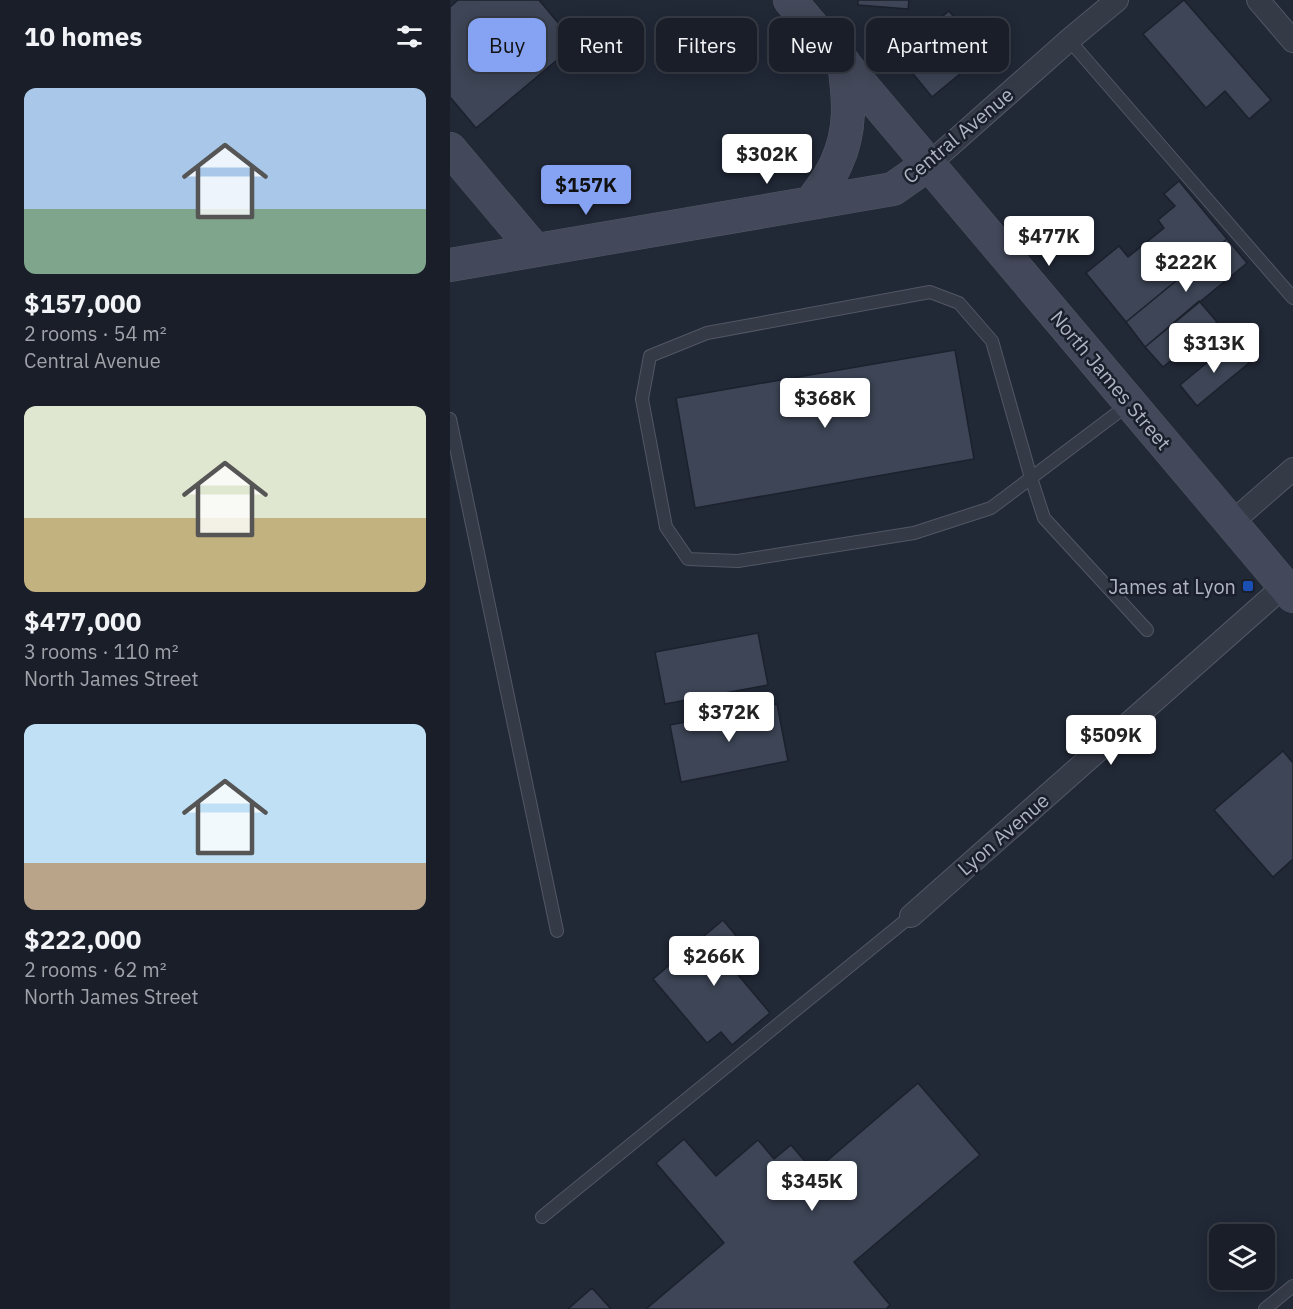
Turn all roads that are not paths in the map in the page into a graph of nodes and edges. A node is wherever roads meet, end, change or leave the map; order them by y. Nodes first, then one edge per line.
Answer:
1 (790, 0) edge
2 (1117, 0) edge
3 (1258, 0) edge
4 (805, 18) edge
5 (1069, 40) junction
6 (1293, 41) edge
7 (845, 72) edge
8 (852, 72) edge
9 (450, 149) edge
10 (930, 163) junction
11 (811, 203) junction
12 (535, 250) junction
13 (450, 265) edge
14 (1293, 298) edge
15 (1130, 403) junction
16 (450, 419) edge
17 (1293, 470) edge
18 (1031, 478) junction
19 (1230, 524) junction
20 (1289, 591) edge
21 (1147, 630) dead end
22 (911, 916) joint
23 (557, 931) dead end
24 (542, 1216) dead end
25 (1293, 1286) edge
26 (1265, 1309) edge

1 - 4 main road, North James Street
2 - 5 street, Central Avenue
3 - 6 street
5 - 10 street, Central Avenue
5 - 14 lane
7 - 11 main road
8 - 10 main road, North James Street
9 - 12 main road
10 - 11 main road, Central Avenue
10 - 15 main road, North James Street
11 - 12 main road, Central Avenue
12 - 13 main road, Central Avenue
15 - 18 lane
15 - 19 main road, North James Street
16 - 23 lane
17 - 19 street
18 - 18 lane
18 - 21 lane
19 - 20 main road, North James Street
20 - 22 street, Lyon Avenue
22 - 24 lane
25 - 26 lane

